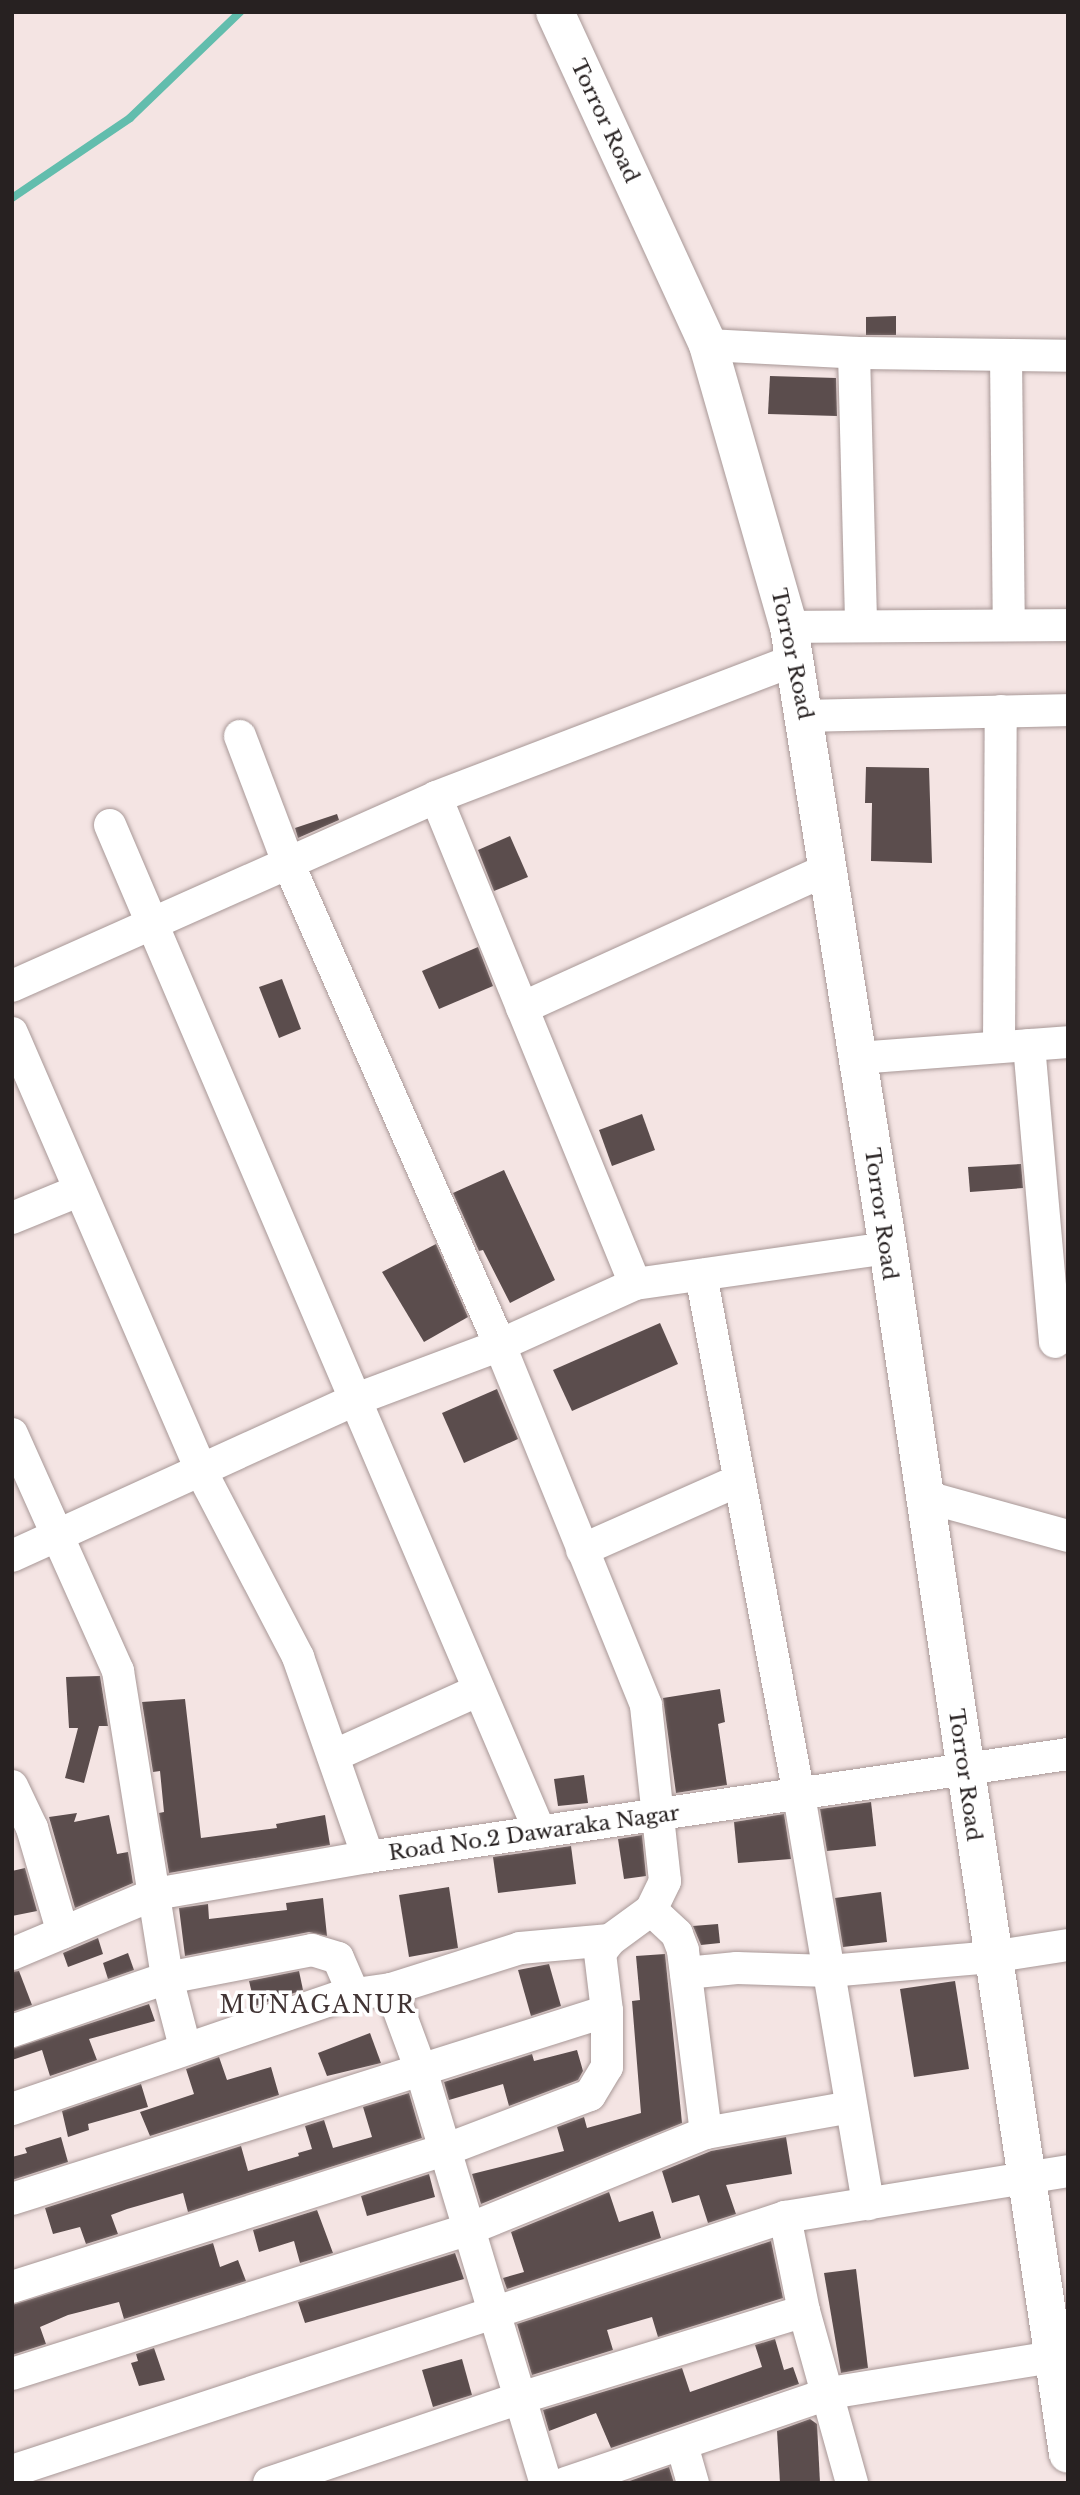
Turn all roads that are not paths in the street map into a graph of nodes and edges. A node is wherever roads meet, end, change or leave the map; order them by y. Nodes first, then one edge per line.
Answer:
1 (555, 12) edge
2 (708, 345) junction
3 (853, 353) junction
4 (1006, 356) junction
5 (1068, 356) edge
6 (1009, 625) junction
7 (1068, 625) edge
8 (861, 626) junction
9 (792, 644) junction
10 (1068, 710) edge
11 (1001, 711) junction
12 (806, 716) junction
13 (240, 736) dead end
14 (436, 797) junction
15 (110, 825) dead end
16 (289, 865) junction
17 (829, 869) junction
18 (153, 926) junction
19 (12, 985) edge
20 (522, 1008) junction
21 (12, 1033) edge
22 (1068, 1042) edge
23 (1014, 1045) junction
24 (857, 1058) junction
25 (78, 1191) junction
26 (12, 1218) edge
27 (888, 1248) junction
28 (701, 1275) junction
29 (635, 1284) junction
30 (1055, 1342) dead end
31 (500, 1345) junction
32 (354, 1400) junction
33 (12, 1434) edge
34 (202, 1473) junction
35 (738, 1481) junction
36 (923, 1496) junction
37 (57, 1535) junction
38 (1068, 1536) edge
39 (582, 1550) junction
40 (12, 1556) edge
41 (479, 1690) junction
42 (1068, 1754) edge
43 (332, 1756) junction
44 (965, 1770) junction
45 (12, 1786) edge
46 (799, 1795) junction
47 (660, 1815) junction
48 (540, 1832) junction
49 (368, 1857) junction
50 (155, 1894) junction
51 (651, 1910) junction
52 (63, 1933) junction
53 (610, 1940) junction
54 (1068, 1945) edge
55 (12, 1954) edge
56 (991, 1957) junction
57 (829, 1971) junction
58 (686, 1973) junction
59 (167, 1978) junction
60 (391, 1989) junction
61 (354, 1995) junction
62 (607, 2011) junction
63 (12, 2031) edge
64 (185, 2047) junction
65 (421, 2070) junction
66 (851, 2107) junction
67 (12, 2109) edge
68 (705, 2133) junction
69 (445, 2150) junction
70 (1068, 2171) edge
71 (1026, 2180) junction
72 (12, 2199) edge
73 (868, 2204) junction
74 (785, 2217) junction
75 (469, 2229) junction
76 (12, 2287) edge
77 (804, 2311) junction
78 (495, 2314) junction
79 (1052, 2357) junction
80 (12, 2374) edge
81 (830, 2393) junction
82 (520, 2398) junction
83 (1065, 2409) edge
84 (682, 2445) junction
85 (1068, 2454) edge
86 (12, 2471) edge
87 (269, 2483) edge
88 (546, 2483) edge
89 (566, 2483) edge
90 (693, 2483) edge
91 (852, 2483) edge

1 - 2 street, Torror Road
2 - 3 street
2 - 9 street, Torror Road
3 - 4 street
3 - 8 street
4 - 5 street
4 - 6 street
6 - 7 street
6 - 8 street
8 - 9 street
9 - 12 street, Torror Road
9 - 14 street
10 - 11 street
11 - 12 street
11 - 23 street
12 - 17 street, Torror Road
13 - 16 street
14 - 16 street
14 - 20 street
15 - 18 street
16 - 18 street
16 - 31 street
17 - 20 street
17 - 24 street, Torror Road
18 - 19 street
18 - 32 street
20 - 29 street
21 - 25 street
22 - 23 street
23 - 24 street
23 - 30 street
24 - 27 street, Torror Road
25 - 26 street
25 - 34 street
27 - 28 street
27 - 36 street, Torror Road
28 - 29 street
28 - 35 street
29 - 31 street
31 - 32 street
31 - 39 street
32 - 34 street
32 - 41 street
33 - 37 street
34 - 37 street
34 - 43 street
35 - 39 street
35 - 46 street
36 - 38 street
36 - 44 street, Torror Road
37 - 40 street
37 - 50 street
39 - 47 street
41 - 43 street
41 - 48 street
42 - 44 street, Road No.2 Dawaraka Nagar
43 - 49 street
44 - 46 street, Road No.2 Dawaraka Nagar
44 - 56 street, Torror Road
45 - 52 street
46 - 47 street, Road No.2 Dawaraka Nagar
46 - 57 street
47 - 48 street, Road No.2 Dawaraka Nagar
47 - 51 street
48 - 49 street, Road No.2 Dawaraka Nagar
49 - 50 street, Road No.2 Dawaraka Nagar
50 - 52 street, Road No.2 Dawaraka Nagar
50 - 59 street
51 - 53 street
51 - 58 street
52 - 55 street, Road No.2 Dawaraka Nagar
53 - 60 street
53 - 62 street
54 - 56 street
56 - 57 street
56 - 71 street, Torror Road
57 - 58 street
57 - 66 street
58 - 68 street
59 - 61 street
59 - 63 street
59 - 64 street
60 - 61 street
60 - 65 street
61 - 64 street
62 - 65 street
62 - 69 street
64 - 67 street
65 - 69 street
65 - 72 street
66 - 68 street
66 - 73 street
68 - 75 street
69 - 75 street
69 - 76 street
70 - 71 street
71 - 73 street
71 - 79 street, Torror Road
73 - 74 street
74 - 77 street
74 - 78 street
75 - 78 street
75 - 80 street
77 - 81 street
77 - 82 street
78 - 82 street
78 - 86 street
79 - 81 street
79 - 83 street, Torror Road
81 - 84 street
81 - 91 street
82 - 87 street
82 - 88 street
83 - 85 street, Torror Road
84 - 89 street
84 - 90 street

